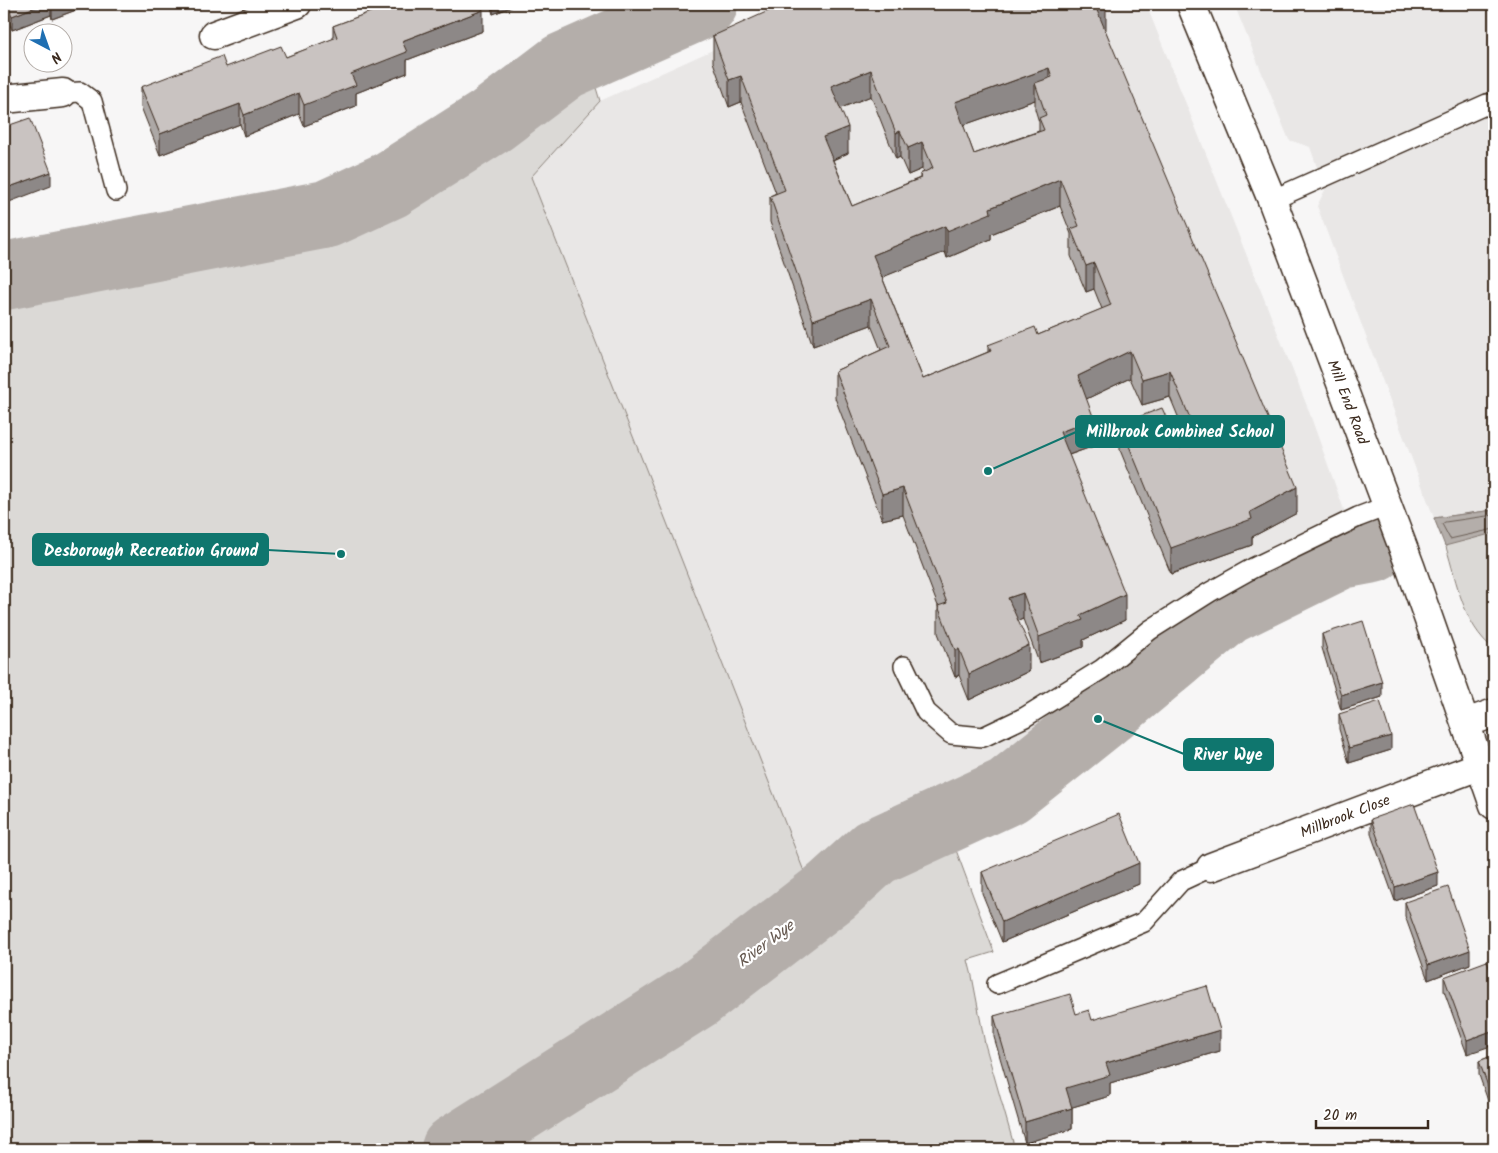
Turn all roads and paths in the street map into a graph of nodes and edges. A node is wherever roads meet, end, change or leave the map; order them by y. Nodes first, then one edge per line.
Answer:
1 (297, 4) edge
2 (1190, 4) edge
3 (214, 35) dead end
4 (63, 93) joint
5 (4, 99) edge
6 (1494, 110) edge
7 (116, 191) dead end
8 (1272, 200) junction
9 (1387, 506) junction
10 (904, 666) dead end
11 (1494, 713) edge
12 (1466, 723) junction
13 (1479, 766) junction
14 (1494, 805) edge
15 (1211, 867) joint
16 (996, 984) dead end

1 - 3 street
2 - 8 street, Mill End Road
4 - 5 street
4 - 7 lane
6 - 8 lane
8 - 9 street, Mill End Road
9 - 10 lane
9 - 12 street, Mill End Road
11 - 12 street
12 - 13 street, Mill End Road
13 - 14 street, Mill End Road
13 - 15 street, Millbrook Close
15 - 16 lane

